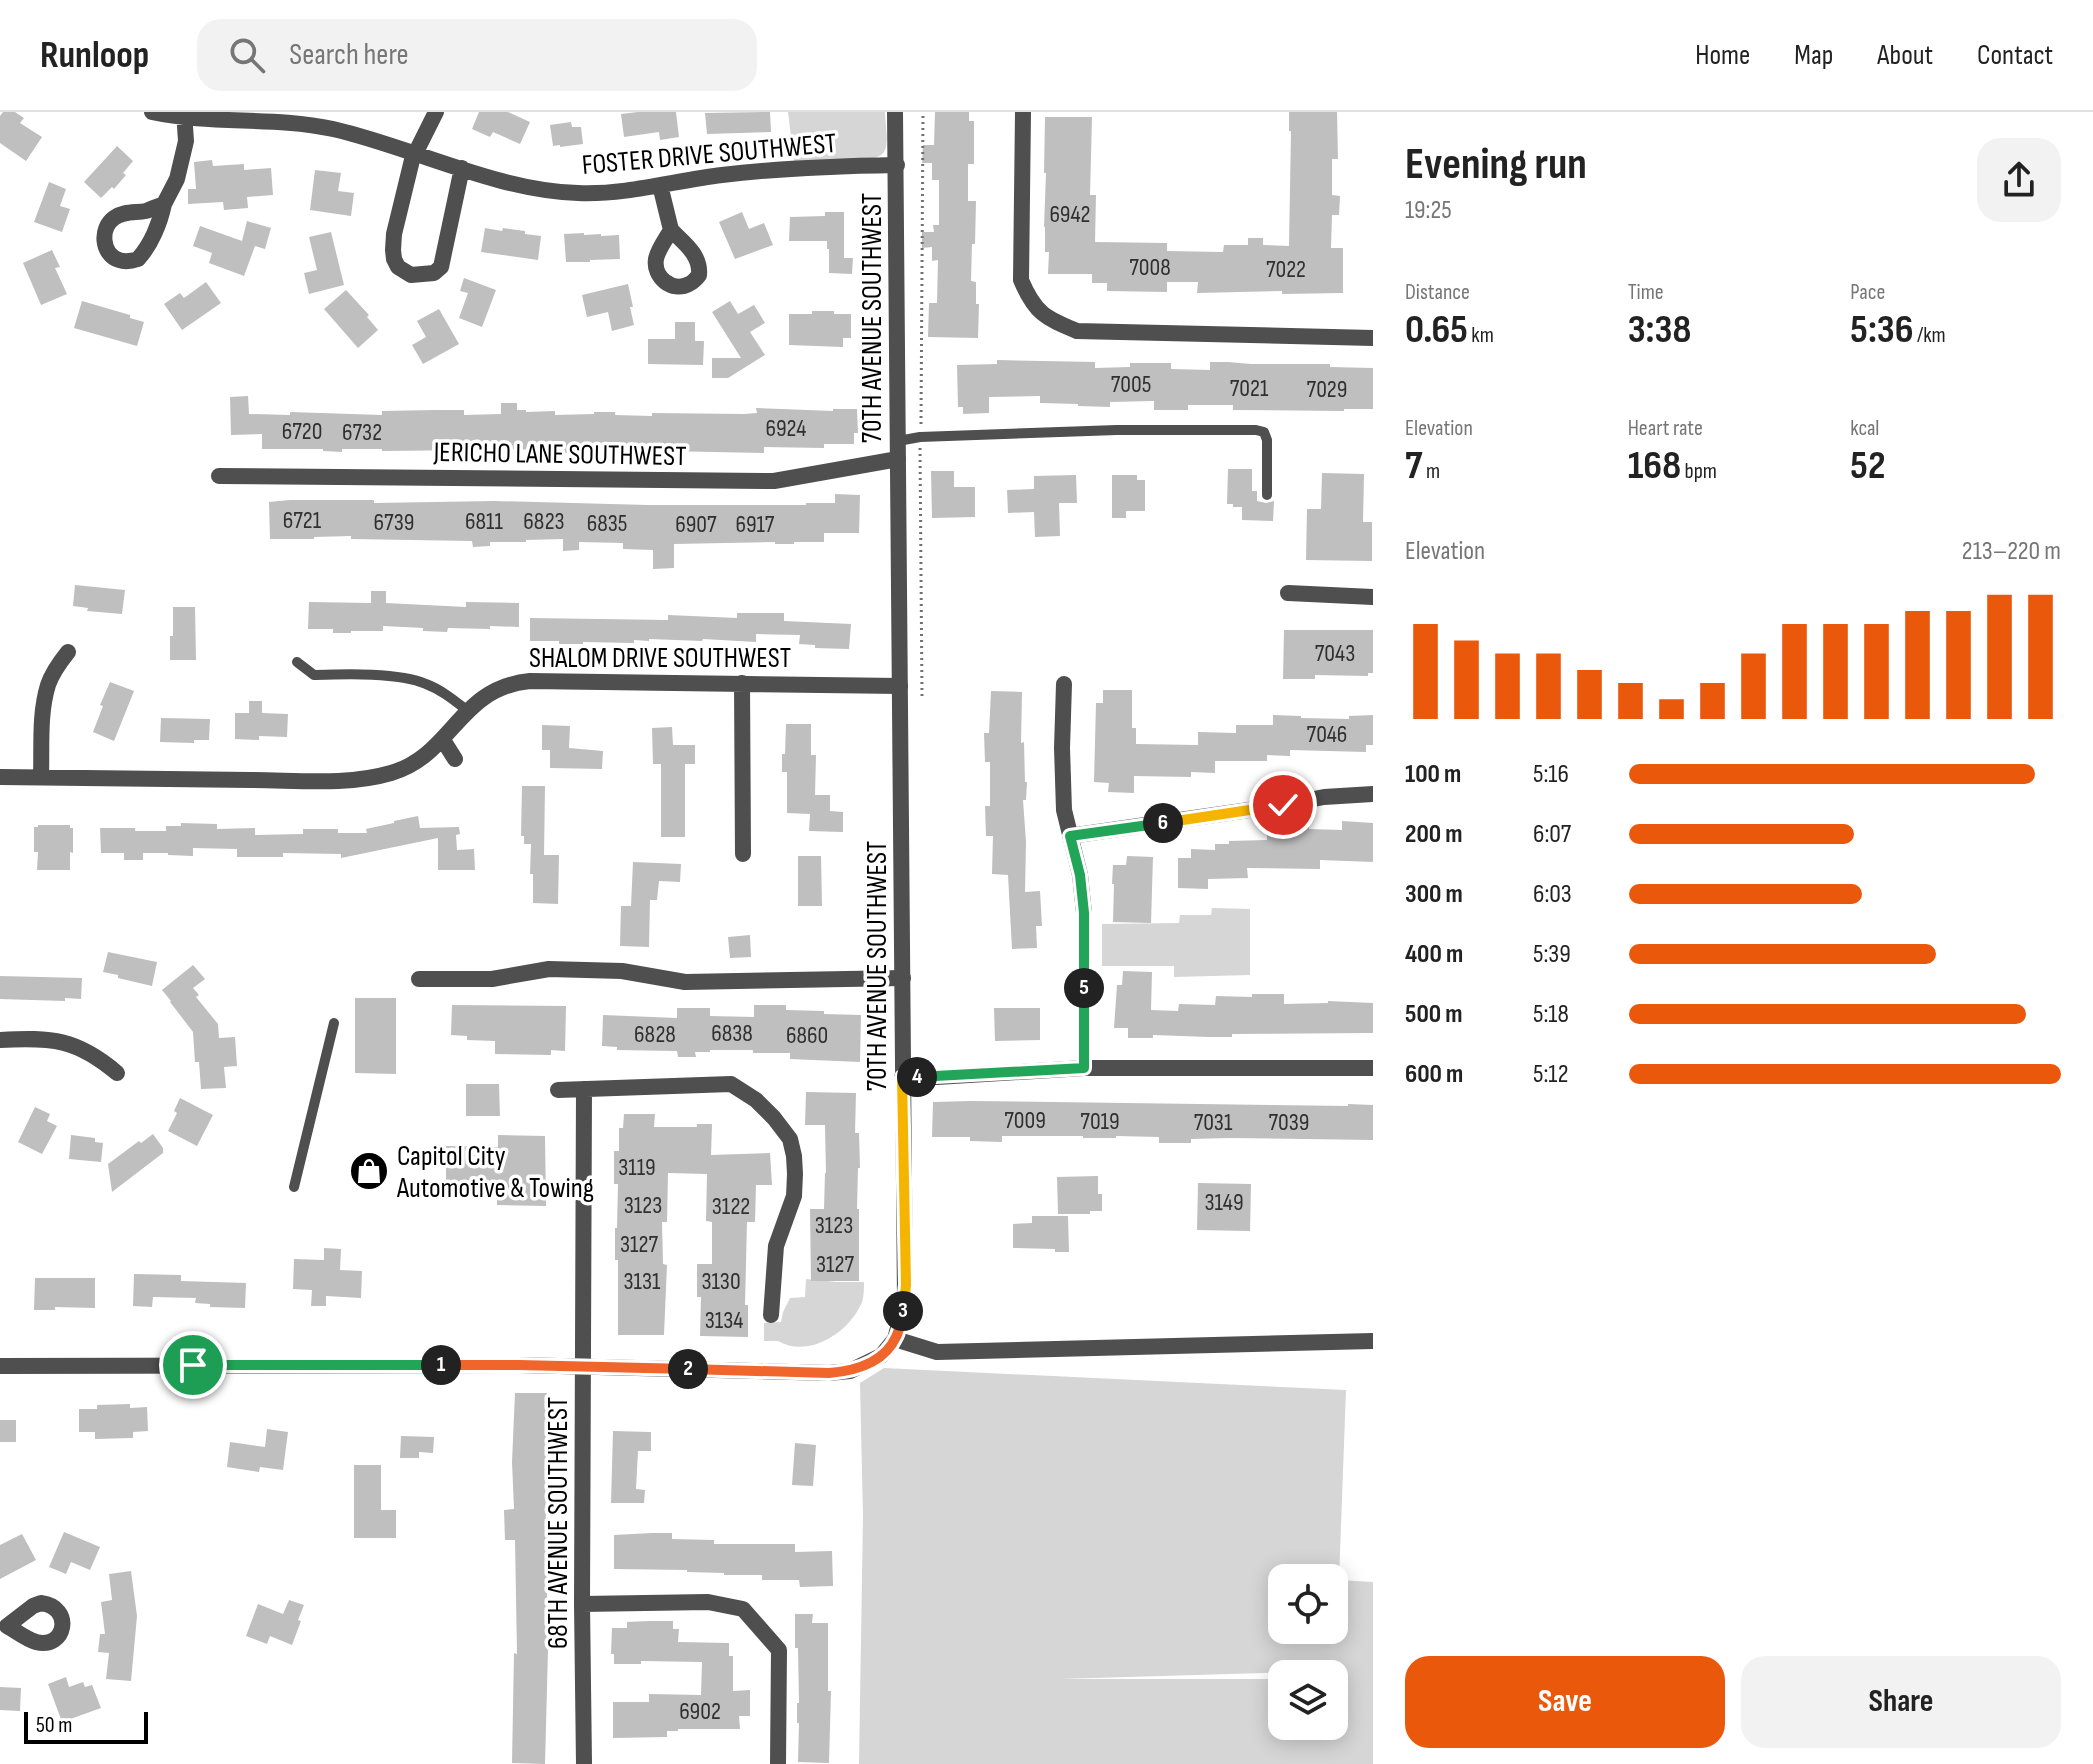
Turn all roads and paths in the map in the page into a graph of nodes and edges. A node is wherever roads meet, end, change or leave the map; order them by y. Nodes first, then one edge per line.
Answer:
1 (152, 112) edge
2 (436, 112) edge
3 (895, 112) edge
4 (923, 112) edge
5 (1023, 112) edge
6 (184, 114) edge
7 (416, 153) junction
8 (897, 165) junction
9 (462, 168) junction
10 (660, 185) junction
11 (164, 204) dead end
12 (671, 230) dead end
13 (1373, 338) edge
14 (920, 437) junction
15 (898, 441) junction
16 (898, 459) junction
17 (219, 476) dead end
18 (1267, 495) dead end
19 (1288, 593) dead end
20 (1373, 597) edge
21 (68, 652) dead end
22 (297, 662) dead end
23 (742, 683) junction
24 (1064, 684) dead end
25 (900, 686) junction
26 (922, 696) dead end
27 (468, 711) junction
28 (443, 740) junction
29 (455, 759) dead end
30 (0, 777) edge
31 (41, 777) junction
32 (1373, 794) edge
33 (1070, 836) junction
34 (743, 854) dead end
35 (903, 978) junction
36 (419, 979) dead end
37 (334, 1023) dead end
38 (0, 1040) edge
39 (1084, 1068) junction
40 (1373, 1068) edge
41 (117, 1073) dead end
42 (902, 1077) junction
43 (584, 1089) junction
44 (558, 1090) dead end
45 (294, 1187) dead end
46 (771, 1315) dead end
47 (895, 1339) junction
48 (1373, 1341) edge
49 (0, 1366) edge
50 (583, 1367) junction
51 (582, 1604) junction
52 (584, 1764) edge
53 (765, 1764) edge
54 (778, 1764) edge

1 - 6 street, FOSTER DRIVE SOUTHWEST
2 - 7 street
3 - 8 street, 70TH AVENUE SOUTHWEST
4 - 14 path
5 - 13 street
6 - 7 street, FOSTER DRIVE SOUTHWEST
6 - 11 street
7 - 9 street, FOSTER DRIVE SOUTHWEST
7 - 9 street
8 - 10 street, FOSTER DRIVE SOUTHWEST
8 - 15 street, 70TH AVENUE SOUTHWEST
9 - 10 street, FOSTER DRIVE SOUTHWEST
10 - 12 street
14 - 15 lane
14 - 18 lane
14 - 26 path
15 - 16 street, 70TH AVENUE SOUTHWEST
16 - 17 street, JERICHO LANE SOUTHWEST
16 - 25 street, 70TH AVENUE SOUTHWEST
19 - 20 street
21 - 31 street
22 - 27 lane
23 - 25 street, SHALOM DRIVE SOUTHWEST
23 - 27 street, SHALOM DRIVE SOUTHWEST
23 - 34 street
24 - 33 street
25 - 35 street, 70TH AVENUE SOUTHWEST
27 - 28 street, SHALOM DRIVE SOUTHWEST
28 - 29 street
28 - 31 street, SHALOM DRIVE SOUTHWEST
30 - 31 street, SHALOM DRIVE SOUTHWEST
32 - 33 street
33 - 39 street
35 - 36 street
35 - 42 street, 70TH AVENUE SOUTHWEST
37 - 45 lane
38 - 41 street
39 - 40 street
39 - 42 street
42 - 47 street, 70TH AVENUE SOUTHWEST
43 - 44 street
43 - 46 street
43 - 50 street, 68TH AVENUE SOUTHWEST
47 - 48 street
47 - 50 street
49 - 50 street
50 - 51 street, 68TH AVENUE SOUTHWEST
51 - 52 street, 68TH AVENUE SOUTHWEST
51 - 54 street
53 - 54 street

